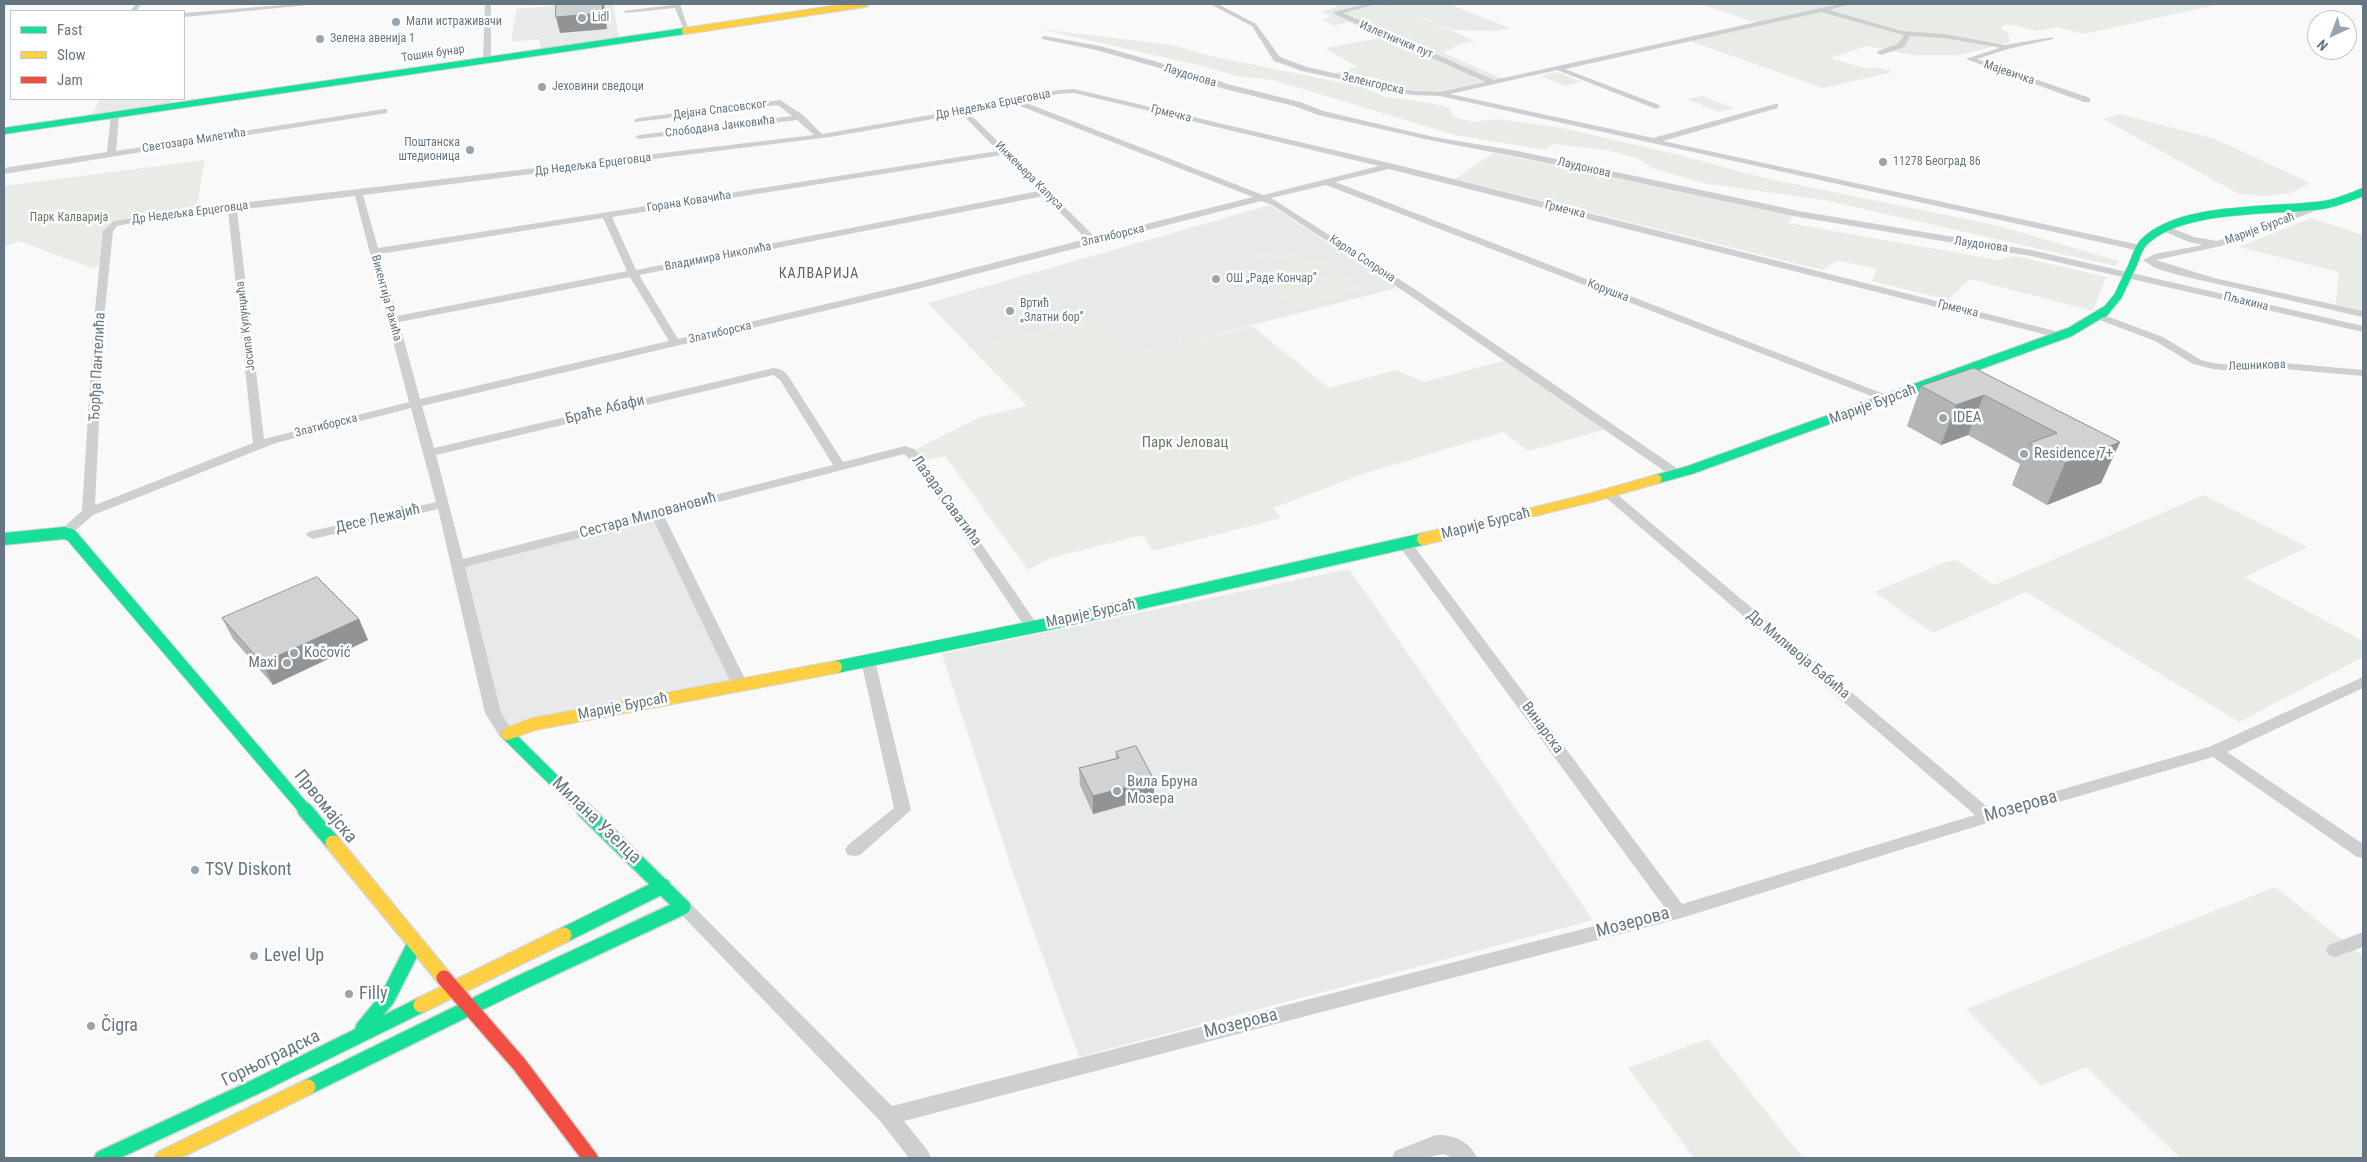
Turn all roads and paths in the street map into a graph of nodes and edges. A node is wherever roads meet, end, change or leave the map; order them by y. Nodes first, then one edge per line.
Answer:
1 (316, 4) edge
2 (488, 4) edge
3 (865, 4) edge
4 (1213, 4) edge
5 (1373, 4) edge
6 (1847, 4) edge
7 (677, 5) edge
8 (1819, 10) junction
9 (626, 11) dead end
10 (185, 15) edge
11 (687, 30) junction
12 (1908, 34) junction
13 (1044, 38) dead end
14 (2051, 38) dead end
15 (2004, 47) junction
16 (1881, 54) dead end
17 (487, 60) junction
18 (1557, 68) junction
19 (1493, 82) junction
20 (1069, 90) joint
21 (1440, 94) junction
22 (2087, 100) dead end
23 (1016, 102) junction
24 (1775, 106) dead end
25 (1656, 107) dead end
26 (384, 111) dead end
27 (963, 112) junction
28 (115, 115) junction
29 (800, 117) junction
30 (638, 120) dead end
31 (4, 131) edge
32 (819, 136) junction
33 (640, 137) dead end
34 (1653, 141) junction
35 (1005, 152) junction
36 (111, 154) junction
37 (1390, 167) junction
38 (4, 170) edge
39 (1329, 183) junction
40 (358, 192) junction
41 (2363, 192) edge
42 (1045, 193) junction
43 (1266, 199) junction
44 (2326, 205) junction
45 (232, 207) junction
46 (606, 215) junction
47 (114, 224) joint
48 (2166, 229) junction
49 (1094, 241) junction
50 (2214, 244) junction
51 (2140, 248) junction
52 (373, 252) junction
53 (633, 273) junction
54 (2129, 276) joint
55 (2363, 314) edge
56 (2101, 316) junction
57 (392, 320) junction
58 (2363, 329) edge
59 (2059, 335) junction
60 (675, 343) junction
61 (2363, 373) edge
62 (1888, 399) junction
63 (415, 404) junction
64 (259, 444) junction
65 (429, 453) junction
66 (839, 465) junction
67 (1677, 474) junction
68 (1608, 493) junction
69 (443, 504) junction
70 (88, 512) junction
71 (657, 514) junction
72 (64, 533) junction
73 (313, 535) dead end
74 (4, 539) edge
75 (1405, 544) junction
76 (457, 565) junction
77 (1032, 627) junction
78 (868, 661) junction
79 (2363, 682) edge
80 (740, 686) junction
81 (506, 733) junction
82 (2215, 750) junction
83 (1988, 817) junction
84 (854, 850) dead end
85 (2363, 852) edge
86 (663, 886) junction
87 (683, 907) junction
88 (1678, 912) junction
89 (2363, 938) edge
90 (415, 944) junction
91 (2335, 950) dead end
92 (454, 989) junction
93 (471, 1008) junction
94 (348, 1041) junction
95 (888, 1116) junction
96 (102, 1158) edge
97 (164, 1158) edge
98 (590, 1158) edge
99 (921, 1158) edge
100 (1402, 1158) edge
101 (1467, 1158) edge

1 - 10 street
2 - 17 street
3 - 11 street, Тошин бунар
4 - 21 street, Зеленгорска
5 - 19 street, Излетнички пут
6 - 8 street, Зеленгорска
7 - 9 street
7 - 11 street
8 - 12 street, Мајевичка
8 - 18 street, Зеленгорска
11 - 17 street, Тошин бунар
12 - 15 street, Мајевичка
12 - 16 street
13 - 54 street, Лаудонова
14 - 15 street, Мајевичка
15 - 22 street, Мајевичка
17 - 28 street, Тошин бунар
18 - 19 street, Зеленгорска
18 - 25 street
19 - 21 street, Зеленгорска
20 - 23 street, Др Недељка Ерцеговца
20 - 37 street, Грмечка
21 - 34 street
23 - 27 street, Др Недељка Ерцеговца
23 - 43 street, Карла Сопрона
24 - 34 street
26 - 36 street, Светозара Милетића
27 - 32 street, Др Недељка Ерцеговца
27 - 35 street, Инжењера Капуса
28 - 31 street, Тошин бунар
28 - 36 street
29 - 30 street, Дејана Спасовског
29 - 32 street, Дејана Спасовског
29 - 33 street, Слободана Јанковића
32 - 40 street, Др Недељка Ерцеговца
34 - 51 street
35 - 42 street, Инжењера Капуса
35 - 46 street, Горана Ковачића
36 - 38 street, Светозара Милетића
37 - 39 street, Златиборска
37 - 59 street, Грмечка
39 - 43 street, Златиборска
39 - 62 street, Корушка
40 - 45 street, Др Недељка Ерцеговца
40 - 52 street, Викентија Ракића
41 - 44 street, Марије Бурсаћ
42 - 49 street, Инжењера Капуса
42 - 53 street, Владимира Николића
43 - 49 street, Златиборска
43 - 67 street, Карла Сопрона
44 - 48 street, Марије Бурсаћ
44 - 50 street, Марије Бурсаћ
45 - 47 street, Др Недељка Ерцеговца
45 - 64 street, Јосипа Кулунџића
46 - 52 street, Горана Ковачића
46 - 53 street
47 - 70 street, Ђорђа Пантелића
48 - 50 street, Марије Бурсаћ
48 - 51 street, Марије Бурсаћ
49 - 60 street, Златиборска
50 - 55 street
51 - 56 street, Марије Бурсаћ, bridge
52 - 57 street, Викентија Ракића
53 - 57 street, Владимира Николића
53 - 60 street
54 - 58 street, Пљакина
56 - 59 street, Марије Бурсаћ
56 - 61 street, Лешникова
57 - 63 street, Викентија Ракића
59 - 62 street, Марије Бурсаћ
60 - 63 street, Златиборска
62 - 67 street, Марије Бурсаћ
63 - 64 street, Златиборска
63 - 65 street, Милана Узелца
64 - 70 street, Златиборска
65 - 66 street, Браће Абафи
65 - 69 street, Милана Узелца
66 - 71 street, Сестара Миловановић
66 - 77 street, Лазара Саватића
67 - 68 street, Марије Бурсаћ
68 - 75 street, Марије Бурсаћ
68 - 83 street, Др Миливоја Бабића
69 - 73 street, Десе Лежајић
69 - 76 street, Милана Узелца
70 - 72 street, Златиборска
71 - 76 street, Сестара Миловановић
71 - 80 street
72 - 74 street
72 - 90 street, Првомајска
75 - 77 street, Марије Бурсаћ
75 - 88 street, Винарска
76 - 81 street, Милана Узелца
77 - 78 street, Марије Бурсаћ
78 - 80 street, Марије Бурсаћ
78 - 84 street
79 - 82 street, Мозерова
80 - 81 street, Марије Бурсаћ
81 - 86 street, Милана Узелца
82 - 83 street, Мозерова
82 - 85 street
83 - 88 street, Мозерова
86 - 87 street, Милана Узелца
86 - 92 street, Горњоградска
87 - 93 street
87 - 95 street, Милана Узелца
88 - 95 street, Мозерова
89 - 91 street
90 - 92 street, Првомајска
90 - 94 street
92 - 93 street, Првомајска
92 - 94 street, Горњоградска
93 - 97 street
93 - 98 street, Првомајска
94 - 96 street, Горњоградска
95 - 99 street, Милана Узелца
100 - 101 street

